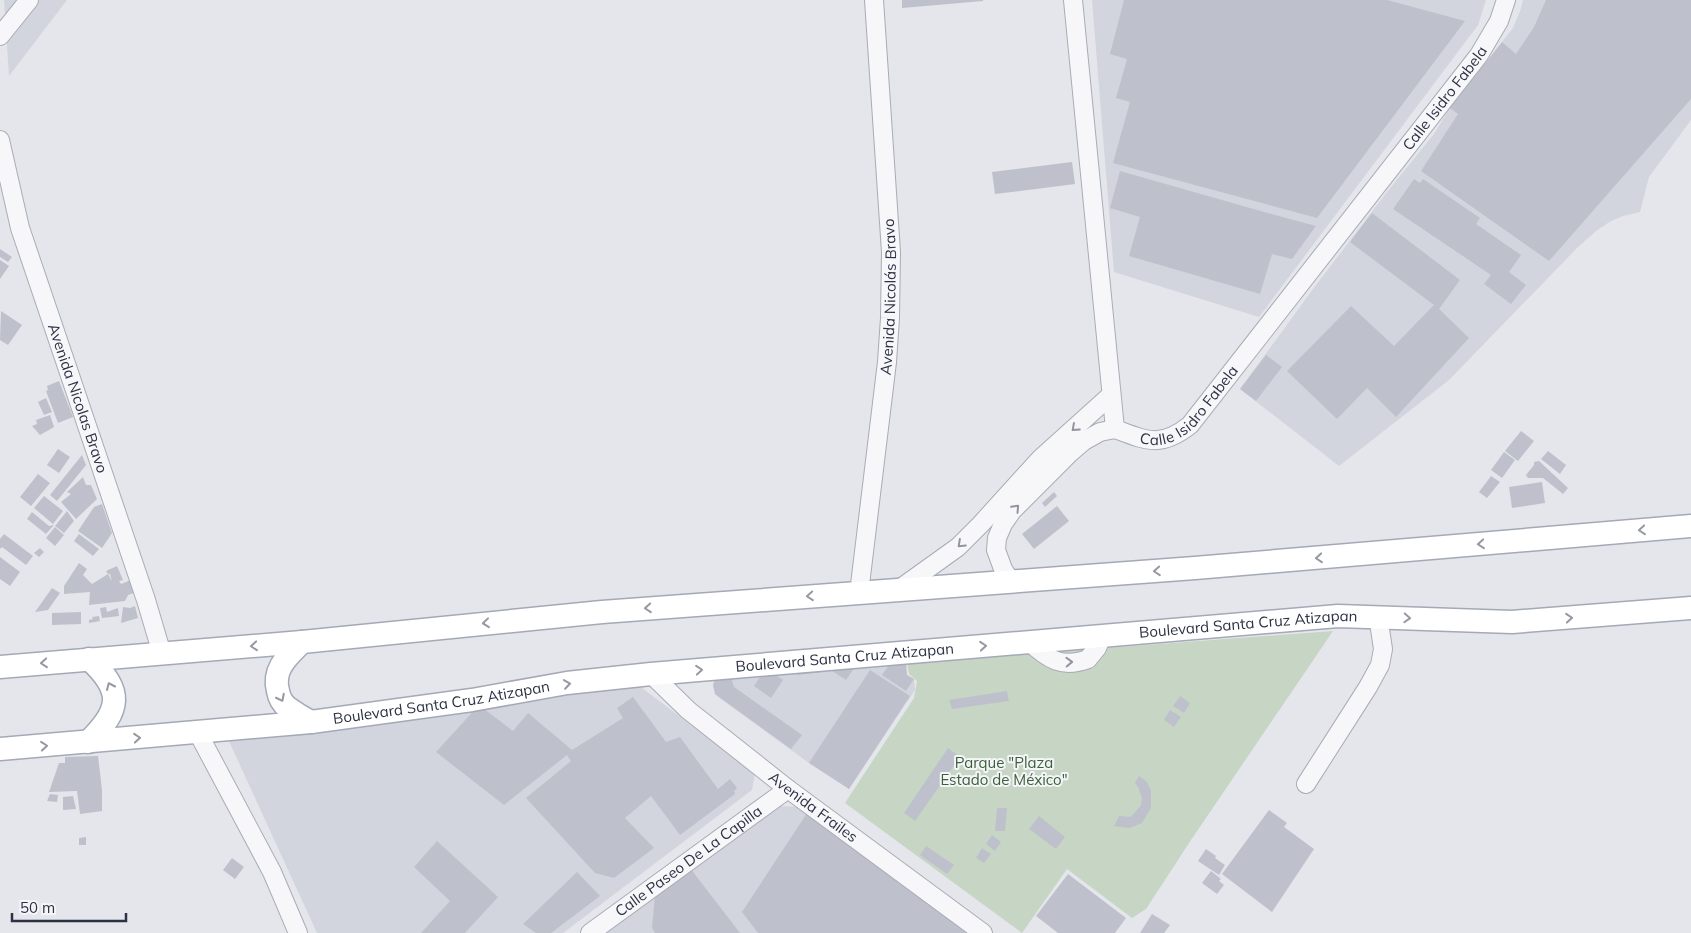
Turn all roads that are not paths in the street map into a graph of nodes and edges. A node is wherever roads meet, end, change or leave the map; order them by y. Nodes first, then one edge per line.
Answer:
1 (29, 0) edge
2 (874, 0) edge
3 (1073, 0) edge
4 (1506, 0) edge
5 (0, 36) edge
6 (0, 140) edge
7 (1111, 395) junction
8 (1115, 429) junction
9 (1691, 526) edge
10 (1011, 582) junction
11 (896, 591) junction
12 (859, 593) junction
13 (1691, 608) edge
14 (1378, 616) junction
15 (302, 642) junction
16 (162, 654) junction
17 (89, 659) junction
18 (0, 667) edge
19 (651, 674) junction
20 (311, 722) junction
21 (198, 733) junction
22 (88, 742) junction
23 (0, 749) edge
24 (1306, 784) dead end
25 (788, 789) junction
26 (298, 933) edge
27 (590, 933) edge
28 (983, 933) edge

1 - 5 street
2 - 12 street, Avenida Nicolás Bravo
3 - 7 street, Calle Isidro Fabela
4 - 8 street, Calle Isidro Fabela
6 - 16 street, Avenida Nicolas Bravo
7 - 8 street, Calle Isidro Fabela
7 -> 11 street
10 -> 8 street
9 -> 10 main road
10 - 11 main road
11 - 12 main road
12 -> 15 main road
14 -> 13 main road, Boulevard Santa Cruz Atizapan
19 -> 14 main road, Boulevard Santa Cruz Atizapan
14 - 24 street
15 -> 16 main road
15 -> 20 main road
16 - 17 main road
17 -> 18 main road
22 -> 17 main road
20 -> 19 main road, Boulevard Santa Cruz Atizapan
19 - 25 street, Avenida Frailes
20 - 21 main road, Boulevard Santa Cruz Atizapan
22 -> 21 main road, Boulevard Santa Cruz Atizapan
21 - 26 street
23 -> 22 main road, Boulevard Santa Cruz Atizapan
25 - 27 street, Calle Paseo De La Capilla
25 - 28 street, Avenida Frailes

